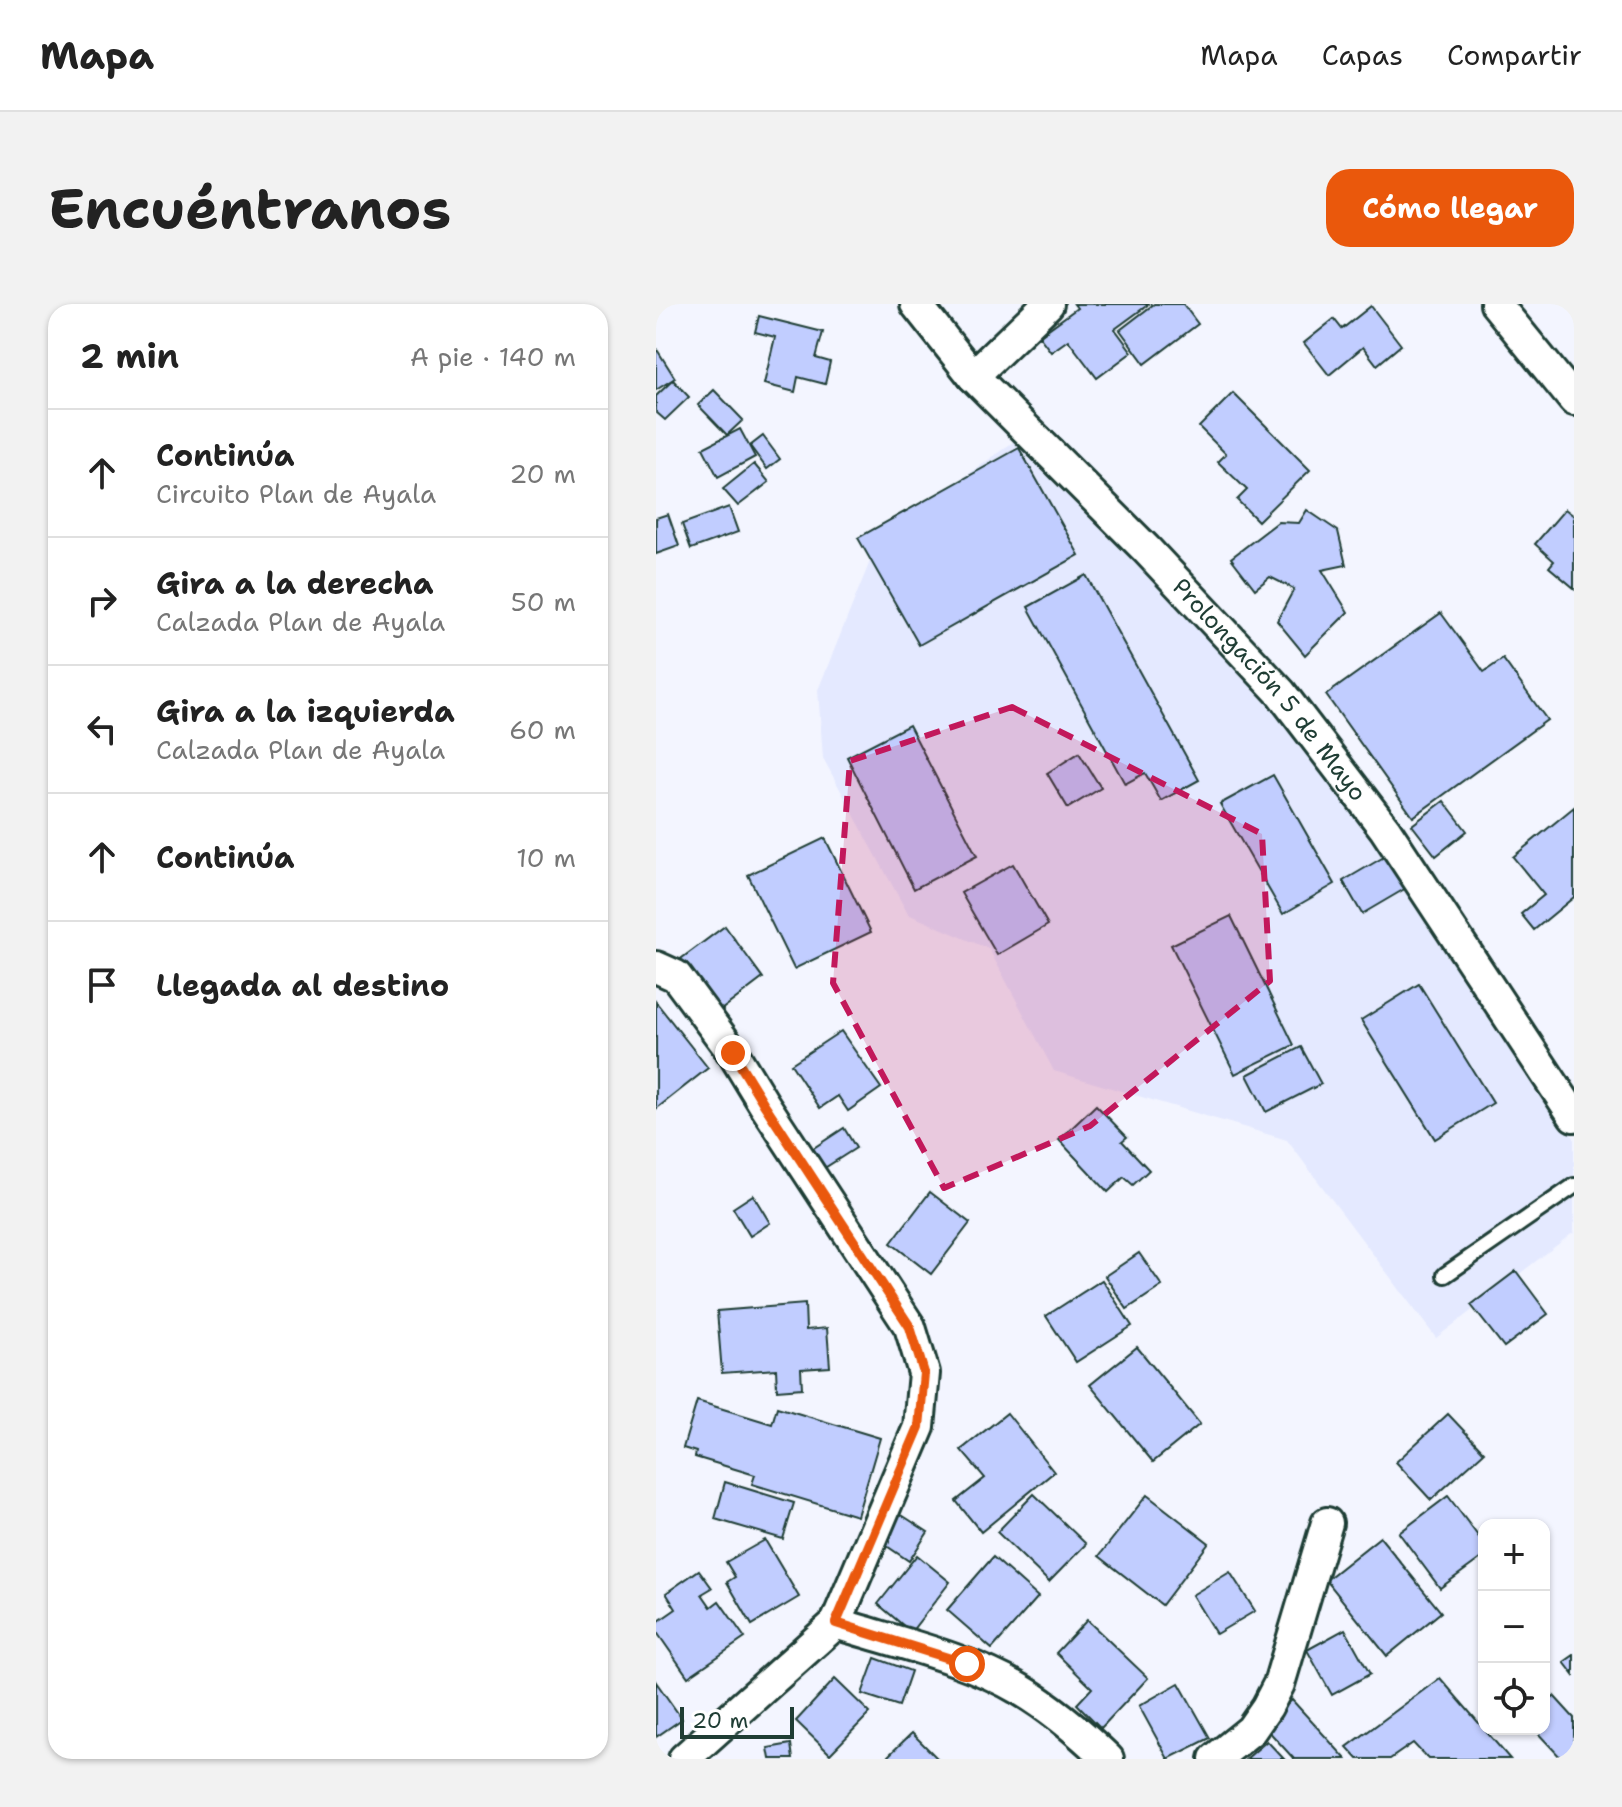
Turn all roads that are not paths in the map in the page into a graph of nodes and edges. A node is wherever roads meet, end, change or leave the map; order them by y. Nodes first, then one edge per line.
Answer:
1 (916, 304) edge
2 (1048, 304) edge
3 (1496, 304) edge
4 (973, 376) junction
5 (1574, 400) edge
6 (656, 967) edge
7 (1574, 1116) edge
8 (1574, 1186) edge
9 (1445, 1275) dead end
10 (1327, 1523) dead end
11 (836, 1623) junction
12 (684, 1759) edge
13 (1108, 1759) edge
14 (1215, 1759) edge

1 - 4 street, Prolongación 5 de Mayo
2 - 4 street
3 - 5 street
4 - 7 street, Prolongación 5 de Mayo
6 - 11 street
8 - 9 lane
10 - 14 street
11 - 12 street
11 - 13 street

